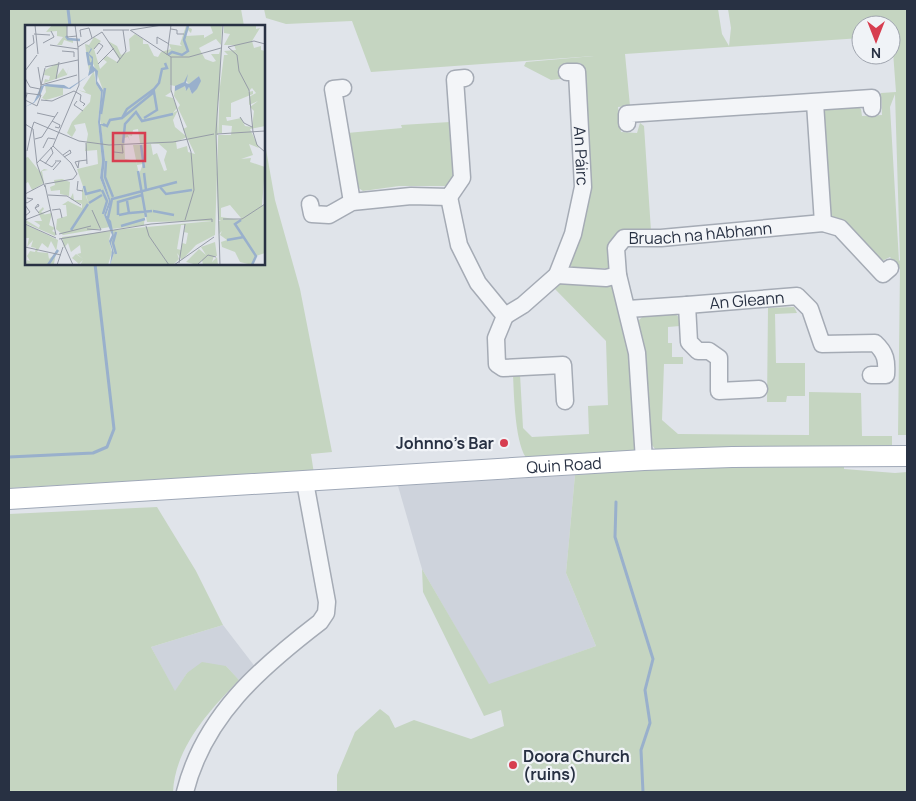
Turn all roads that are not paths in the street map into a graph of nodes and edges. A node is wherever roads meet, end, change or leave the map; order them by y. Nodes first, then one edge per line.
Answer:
1 (567, 72) dead end
2 (465, 78) dead end
3 (343, 88) dead end
4 (815, 103) junction
5 (872, 108) dead end
6 (627, 123) dead end
7 (449, 197) junction
8 (352, 202) junction
9 (310, 204) dead end
10 (823, 223) junction
11 (890, 268) dead end
12 (557, 275) junction
13 (618, 275) junction
14 (687, 305) junction
15 (628, 309) junction
16 (505, 316) junction
17 (871, 375) dead end
18 (759, 389) dead end
19 (565, 401) dead end
20 (907, 456) edge
21 (644, 460) junction
22 (305, 482) junction
23 (9, 499) edge
24 (184, 792) edge

1 - 12 street, An Páirc
2 - 7 street
3 - 8 street
4 - 5 street
4 - 6 street
4 - 10 street
7 - 8 street
7 - 16 street
8 - 9 street
10 - 11 street
10 - 13 street, Bruach na hAbhann
12 - 13 street
12 - 16 street, An Páirc
13 - 15 street, Bruach na hAbhann
14 - 15 street, An Gleann
14 - 17 street, An Gleann
14 - 18 street, An Gleann
15 - 21 street, Bruach na hAbhann
16 - 19 street
20 - 21 main road, Quin Road
21 - 22 main road, Quin Road
22 - 23 main road, Quin Road
22 - 24 street

